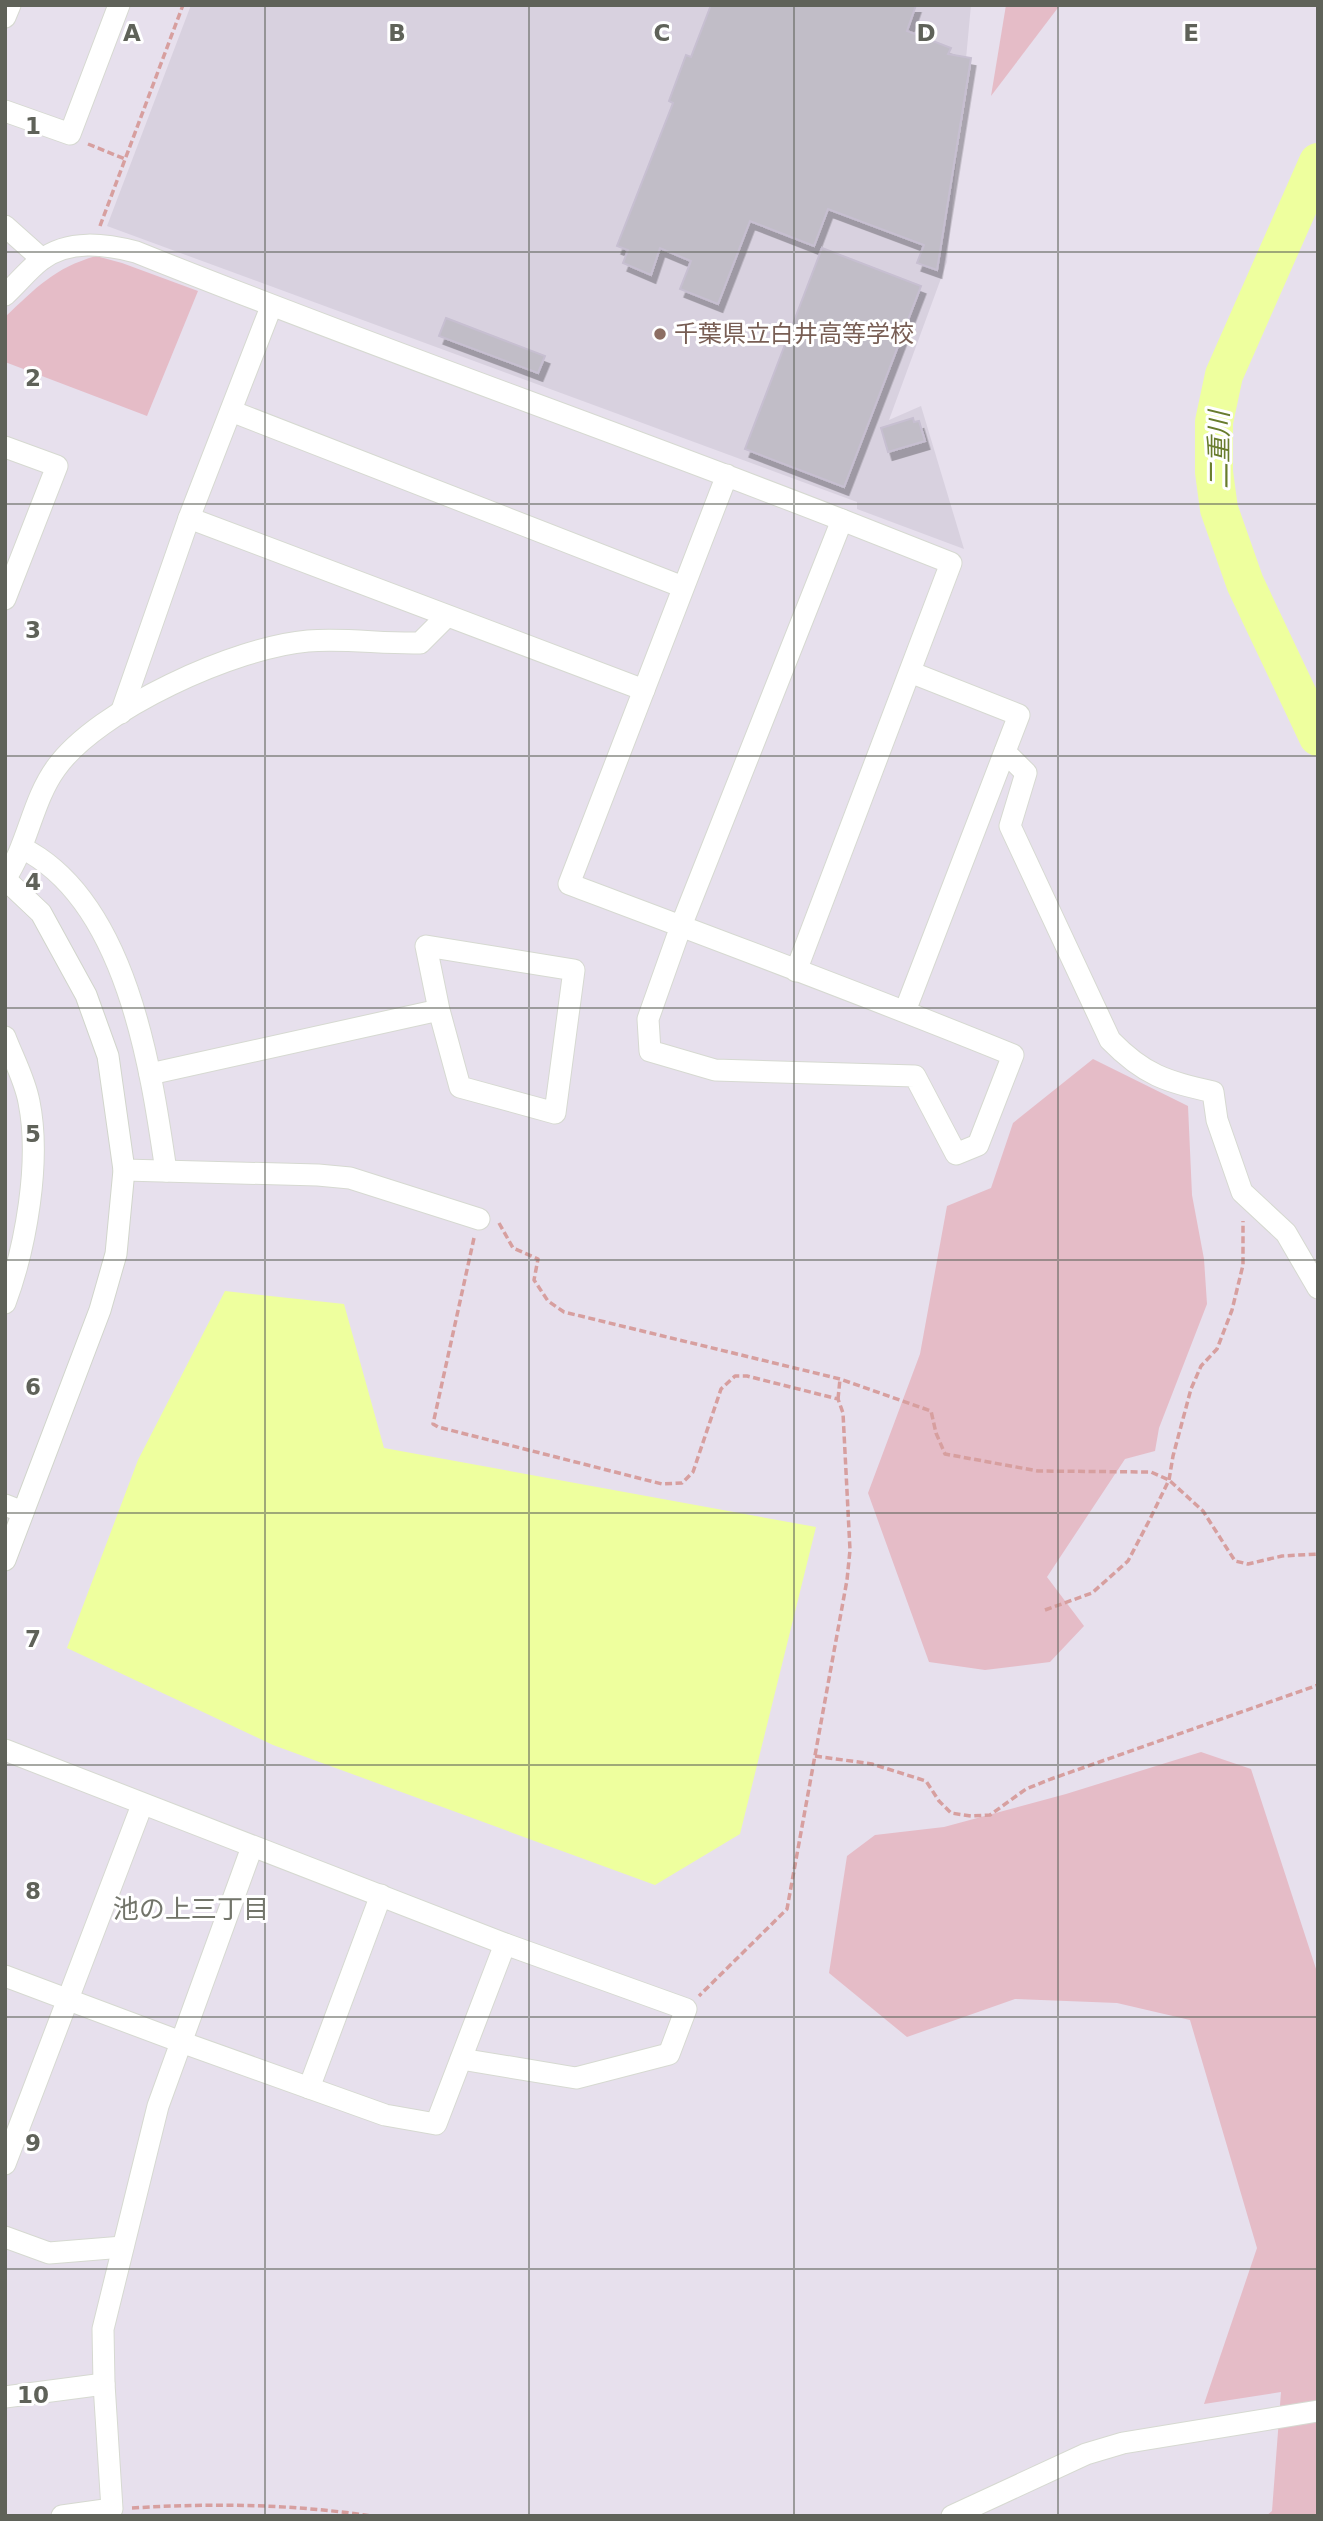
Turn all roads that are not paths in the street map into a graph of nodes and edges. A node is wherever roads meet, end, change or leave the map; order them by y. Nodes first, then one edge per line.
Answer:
1 (10, 5) edge
2 (119, 5) edge
3 (5, 17) edge
4 (5, 111) edge
5 (5, 226) edge
6 (42, 259) junction
7 (5, 295) edge
8 (271, 307) junction
9 (231, 411) junction
10 (5, 446) edge
11 (727, 475) junction
12 (190, 518) junction
13 (842, 520) junction
14 (684, 587) junction
15 (5, 599) edge
16 (447, 616) junction
17 (909, 672) junction
18 (644, 691) junction
19 (121, 713) junction
20 (1005, 752) junction
21 (22, 848) junction
22 (5, 879) edge
23 (681, 926) junction
24 (796, 971) junction
25 (439, 1010) junction
26 (905, 1011) junction
27 (5, 1037) edge
28 (150, 1074) junction
29 (124, 1170) junction
30 (166, 1171) junction
31 (479, 1219) road end
32 (9, 1279) edge
33 (1318, 1289) edge
34 (5, 1303) edge
35 (14, 1508) edge
36 (5, 1560) edge
37 (8, 1759) edge
38 (142, 1805) junction
39 (252, 1847) junction
40 (380, 1895) junction
41 (505, 1944) junction
42 (5, 1976) edge
43 (69, 2000) junction
44 (181, 2042) junction
45 (461, 2059) junction
46 (309, 2088) junction
47 (5, 2164) edge
48 (5, 2237) edge
49 (123, 2247) junction
50 (104, 2384) junction
51 (5, 2397) edge
52 (1318, 2412) edge
53 (62, 2516) edge
54 (952, 2516) edge

1 - 3 street
2 - 4 street
5 - 6 street
6 - 7 street
6 - 8 street
8 - 9 street
8 - 11 street
9 - 12 street
9 - 14 street
10 - 15 street
11 - 13 street
11 - 14 street
12 - 16 street
12 - 19 street
13 - 17 street
13 - 23 street
14 - 18 street
16 - 18 street
16 - 19 street
17 - 20 street
17 - 24 street
18 - 23 street
19 - 21 street
20 - 26 street
20 - 33 street
21 - 22 street
21 - 28 street
22 - 29 street
23 - 24 street
23 - 26 street
24 - 26 street
25 - 25 street
25 - 28 street
27 - 32 street
28 - 30 street
29 - 30 street
29 - 35 street
30 - 31 street
32 - 34 street
35 - 36 street
37 - 38 street
38 - 39 street
38 - 43 street
39 - 40 street
39 - 44 street
40 - 41 street
40 - 46 street
41 - 45 street
41 - 45 street
42 - 43 street
43 - 44 street
43 - 47 street
44 - 46 street
44 - 49 street
45 - 46 street
48 - 49 street
49 - 50 street
50 - 51 street
50 - 53 street
52 - 54 street

